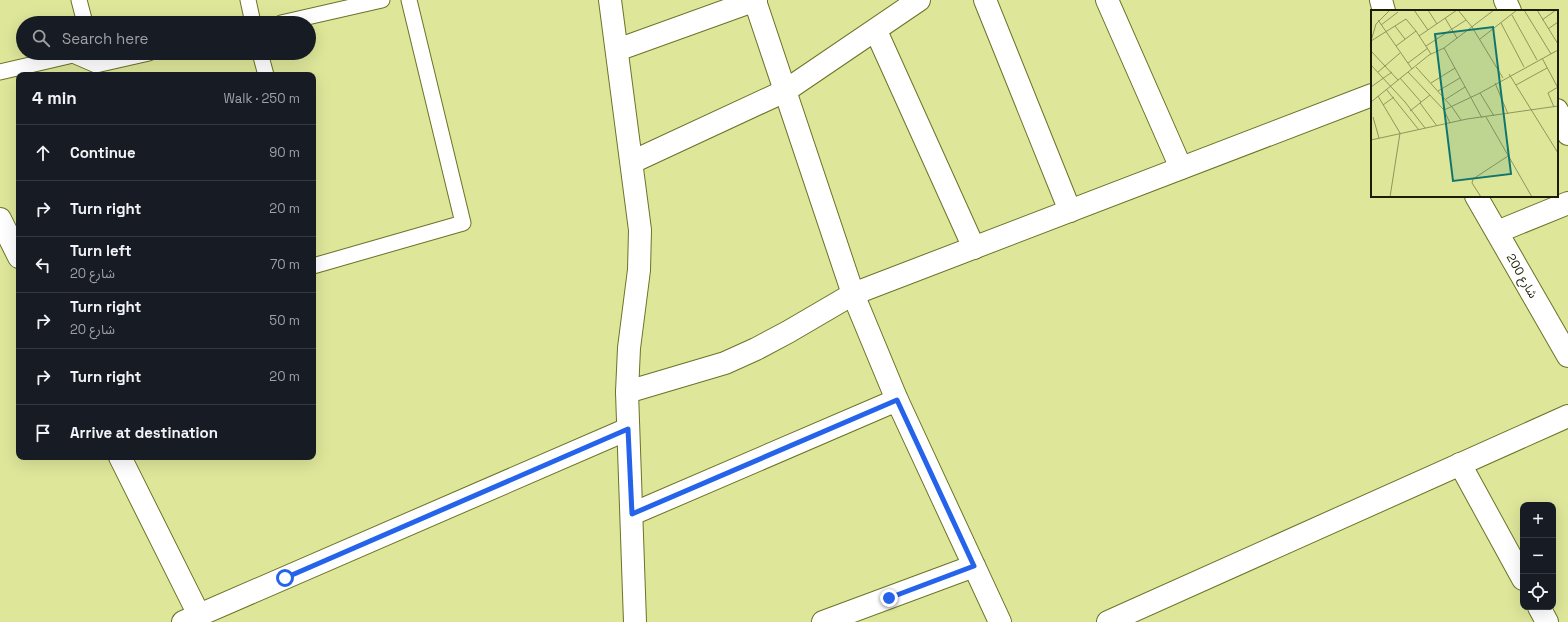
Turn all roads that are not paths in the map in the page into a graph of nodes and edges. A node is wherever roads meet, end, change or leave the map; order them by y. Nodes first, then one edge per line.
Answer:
1 (79, 0) edge
2 (248, 0) edge
3 (382, 0) edge
4 (409, 0) edge
5 (610, 0) edge
6 (756, 0) edge
7 (919, 0) edge
8 (985, 0) edge
9 (1107, 0) edge
10 (1381, 0) edge
11 (1504, 0) edge
12 (1384, 10) edge
13 (1509, 10) edge
14 (83, 16) edge
15 (251, 16) edge
16 (312, 16) edge
17 (876, 31) junction
18 (617, 50) junction
19 (52, 60) edge
20 (86, 60) edge
21 (115, 60) edge
22 (262, 60) edge
23 (96, 64) edge
24 (0, 72) edge
25 (265, 72) edge
26 (785, 91) junction
27 (1371, 95) edge
28 (1558, 112) edge
29 (1568, 134) edge
30 (632, 162) junction
31 (1181, 168) junction
32 (1477, 197) edge
33 (1568, 203) edge
34 (1070, 211) junction
35 (0, 219) edge
36 (1497, 232) junction
37 (974, 248) junction
38 (16, 251) edge
39 (316, 265) edge
40 (853, 294) junction
41 (1568, 356) edge
42 (627, 392) junction
43 (897, 400) junction
44 (1568, 416) edge
45 (628, 429) junction
46 (121, 460) edge
47 (1460, 464) junction
48 (632, 514) junction
49 (974, 566) junction
50 (1520, 574) edge
51 (1541, 610) edge
52 (191, 618) edge
53 (635, 622) edge
54 (823, 622) edge
55 (1000, 622) edge
56 (1108, 622) edge
57 (1547, 622) edge

1 - 14 lane
2 - 15 lane
3 - 16 lane
4 - 39 lane
5 - 18 street
6 - 18 street
6 - 26 street
7 - 17 street
8 - 34 street
9 - 31 street
10 - 12 street
11 - 13 street
17 - 26 street
17 - 37 street
18 - 30 street
19 - 24 lane
20 - 23 lane
21 - 23 lane
22 - 25 lane
26 - 30 street
26 - 40 street
27 - 31 street
28 - 29 street
30 - 42 street
31 - 34 street
32 - 36 street, شارع 200
33 - 36 street
34 - 37 street
35 - 38 street
36 - 41 street, شارع 200
37 - 40 street
40 - 42 street
40 - 43 street
42 - 45 street
43 - 48 street
43 - 49 street
44 - 47 street
45 - 48 street
45 - 52 street
46 - 52 street
47 - 50 street
47 - 56 street
48 - 53 street
49 - 54 street
49 - 55 street
51 - 57 street

